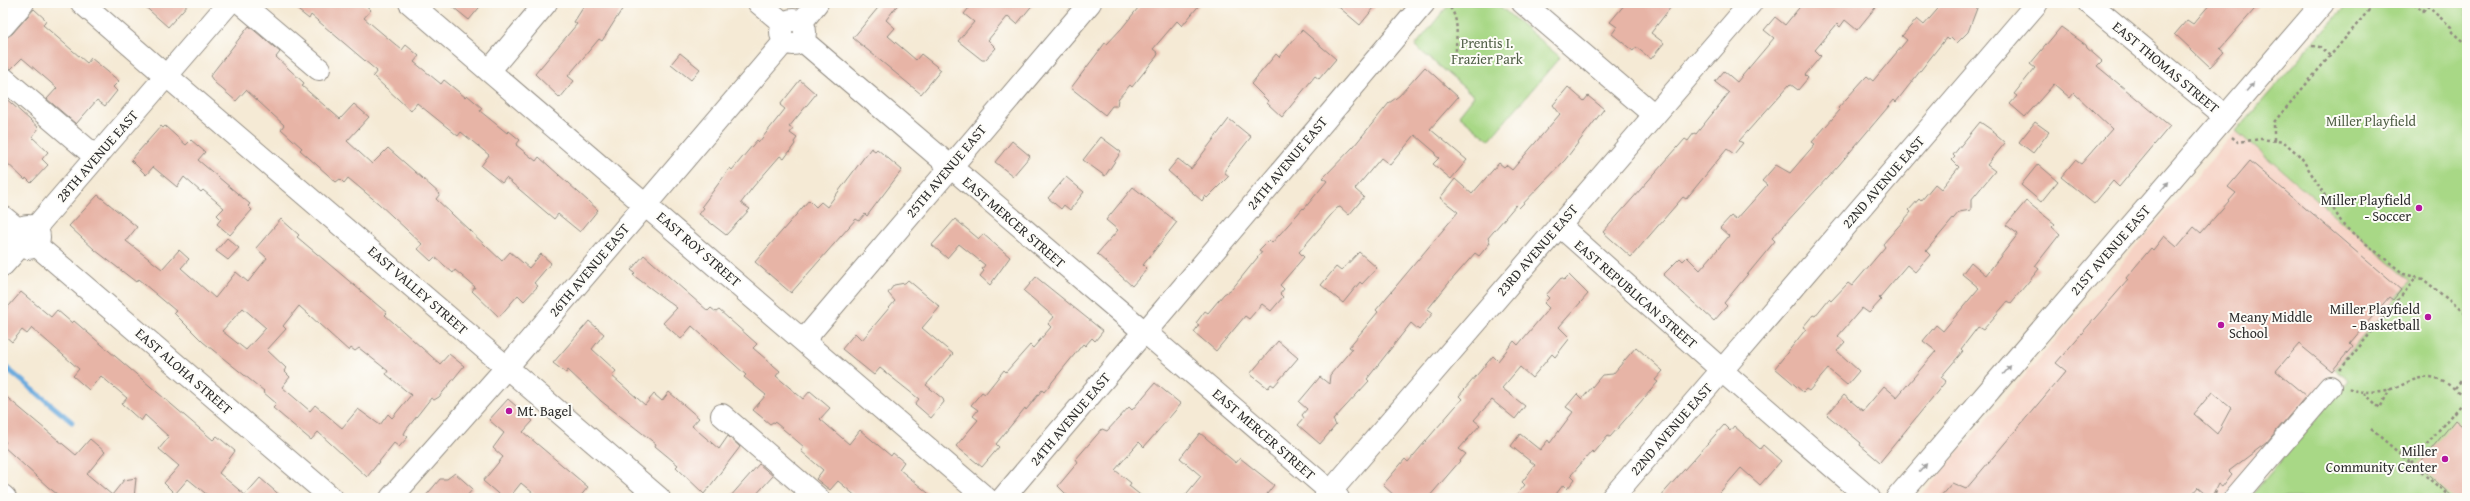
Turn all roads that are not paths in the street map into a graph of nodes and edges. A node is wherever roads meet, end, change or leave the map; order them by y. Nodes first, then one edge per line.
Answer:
1 (23, 3) edge
2 (82, 3) edge
3 (229, 3) edge
4 (241, 3) edge
5 (410, 3) edge
6 (546, 3) edge
7 (759, 3) edge
8 (817, 3) edge
9 (1090, 3) edge
10 (1424, 3) edge
11 (1523, 3) edge
12 (2037, 3) edge
13 (2089, 3) edge
14 (2323, 3) edge
15 (1748, 4) edge
16 (3, 26) edge
17 (793, 32) junction
18 (319, 69) dead end
19 (489, 71) junction
20 (167, 75) junction
21 (3, 78) edge
22 (1654, 115) junction
23 (2227, 125) junction
24 (96, 157) junction
25 (950, 166) junction
26 (645, 204) junction
27 (3, 217) edge
28 (1559, 225) junction
29 (28, 237) junction
30 (3, 265) edge
31 (1144, 332) junction
32 (804, 340) junction
33 (507, 367) junction
34 (1722, 370) junction
35 (2336, 382) road end
36 (722, 415) dead end
37 (3, 496) edge
38 (1331, 496) edge
39 (5, 498) edge
40 (332, 498) edge
41 (391, 498) edge
42 (659, 498) edge
43 (818, 498) edge
44 (986, 498) edge
45 (991, 498) edge
46 (1003, 498) edge
47 (1612, 498) edge
48 (1869, 498) edge
49 (1897, 498) edge
50 (2235, 498) edge

1 - 16 street
2 - 20 street, EAST VALLEY STREET
3 - 20 street, 28TH AVENUE EAST
4 - 18 street
5 - 19 street, EAST ROY STREET
6 - 19 street
7 - 17 street, EAST MERCER STREET
8 - 17 street, 26TH AVENUE EAST
9 - 25 street, 25TH AVENUE EAST
10 - 31 street, 24TH AVENUE EAST
11 - 22 street
12 - 34 street, 22ND AVENUE EAST
13 - 23 street, EAST THOMAS STREET
23 -> 14 street, 21ST AVENUE EAST
15 - 22 street, 23RD AVENUE EAST
17 - 25 street, EAST MERCER STREET
17 - 26 street, 26TH AVENUE EAST
19 - 26 street, EAST ROY STREET
20 - 24 street, 28TH AVENUE EAST
20 - 33 street, EAST VALLEY STREET
21 - 24 street
22 - 28 street, 23RD AVENUE EAST
49 -> 23 street, 21ST AVENUE EAST
24 - 29 street, 28TH AVENUE EAST
25 - 31 street, EAST MERCER STREET
25 - 32 street, 25TH AVENUE EAST
26 - 32 street, EAST ROY STREET
26 - 33 street, 26TH AVENUE EAST
27 - 29 street, EAST ALOHA STREET
28 - 34 street, EAST REPUBLICAN STREET
28 - 38 street, 23RD AVENUE EAST
29 - 30 street, 28TH AVENUE EAST
29 - 40 street, EAST ALOHA STREET
31 - 38 street, EAST MERCER STREET
31 - 46 street, 24TH AVENUE EAST
32 - 44 street, EAST ROY STREET
33 - 41 street, 26TH AVENUE EAST
33 - 42 street, EAST VALLEY STREET
34 - 47 street, 22ND AVENUE EAST
34 - 48 street, EAST REPUBLICAN STREET
35 - 50 street
36 - 43 street
37 - 39 street
45 - 46 street

